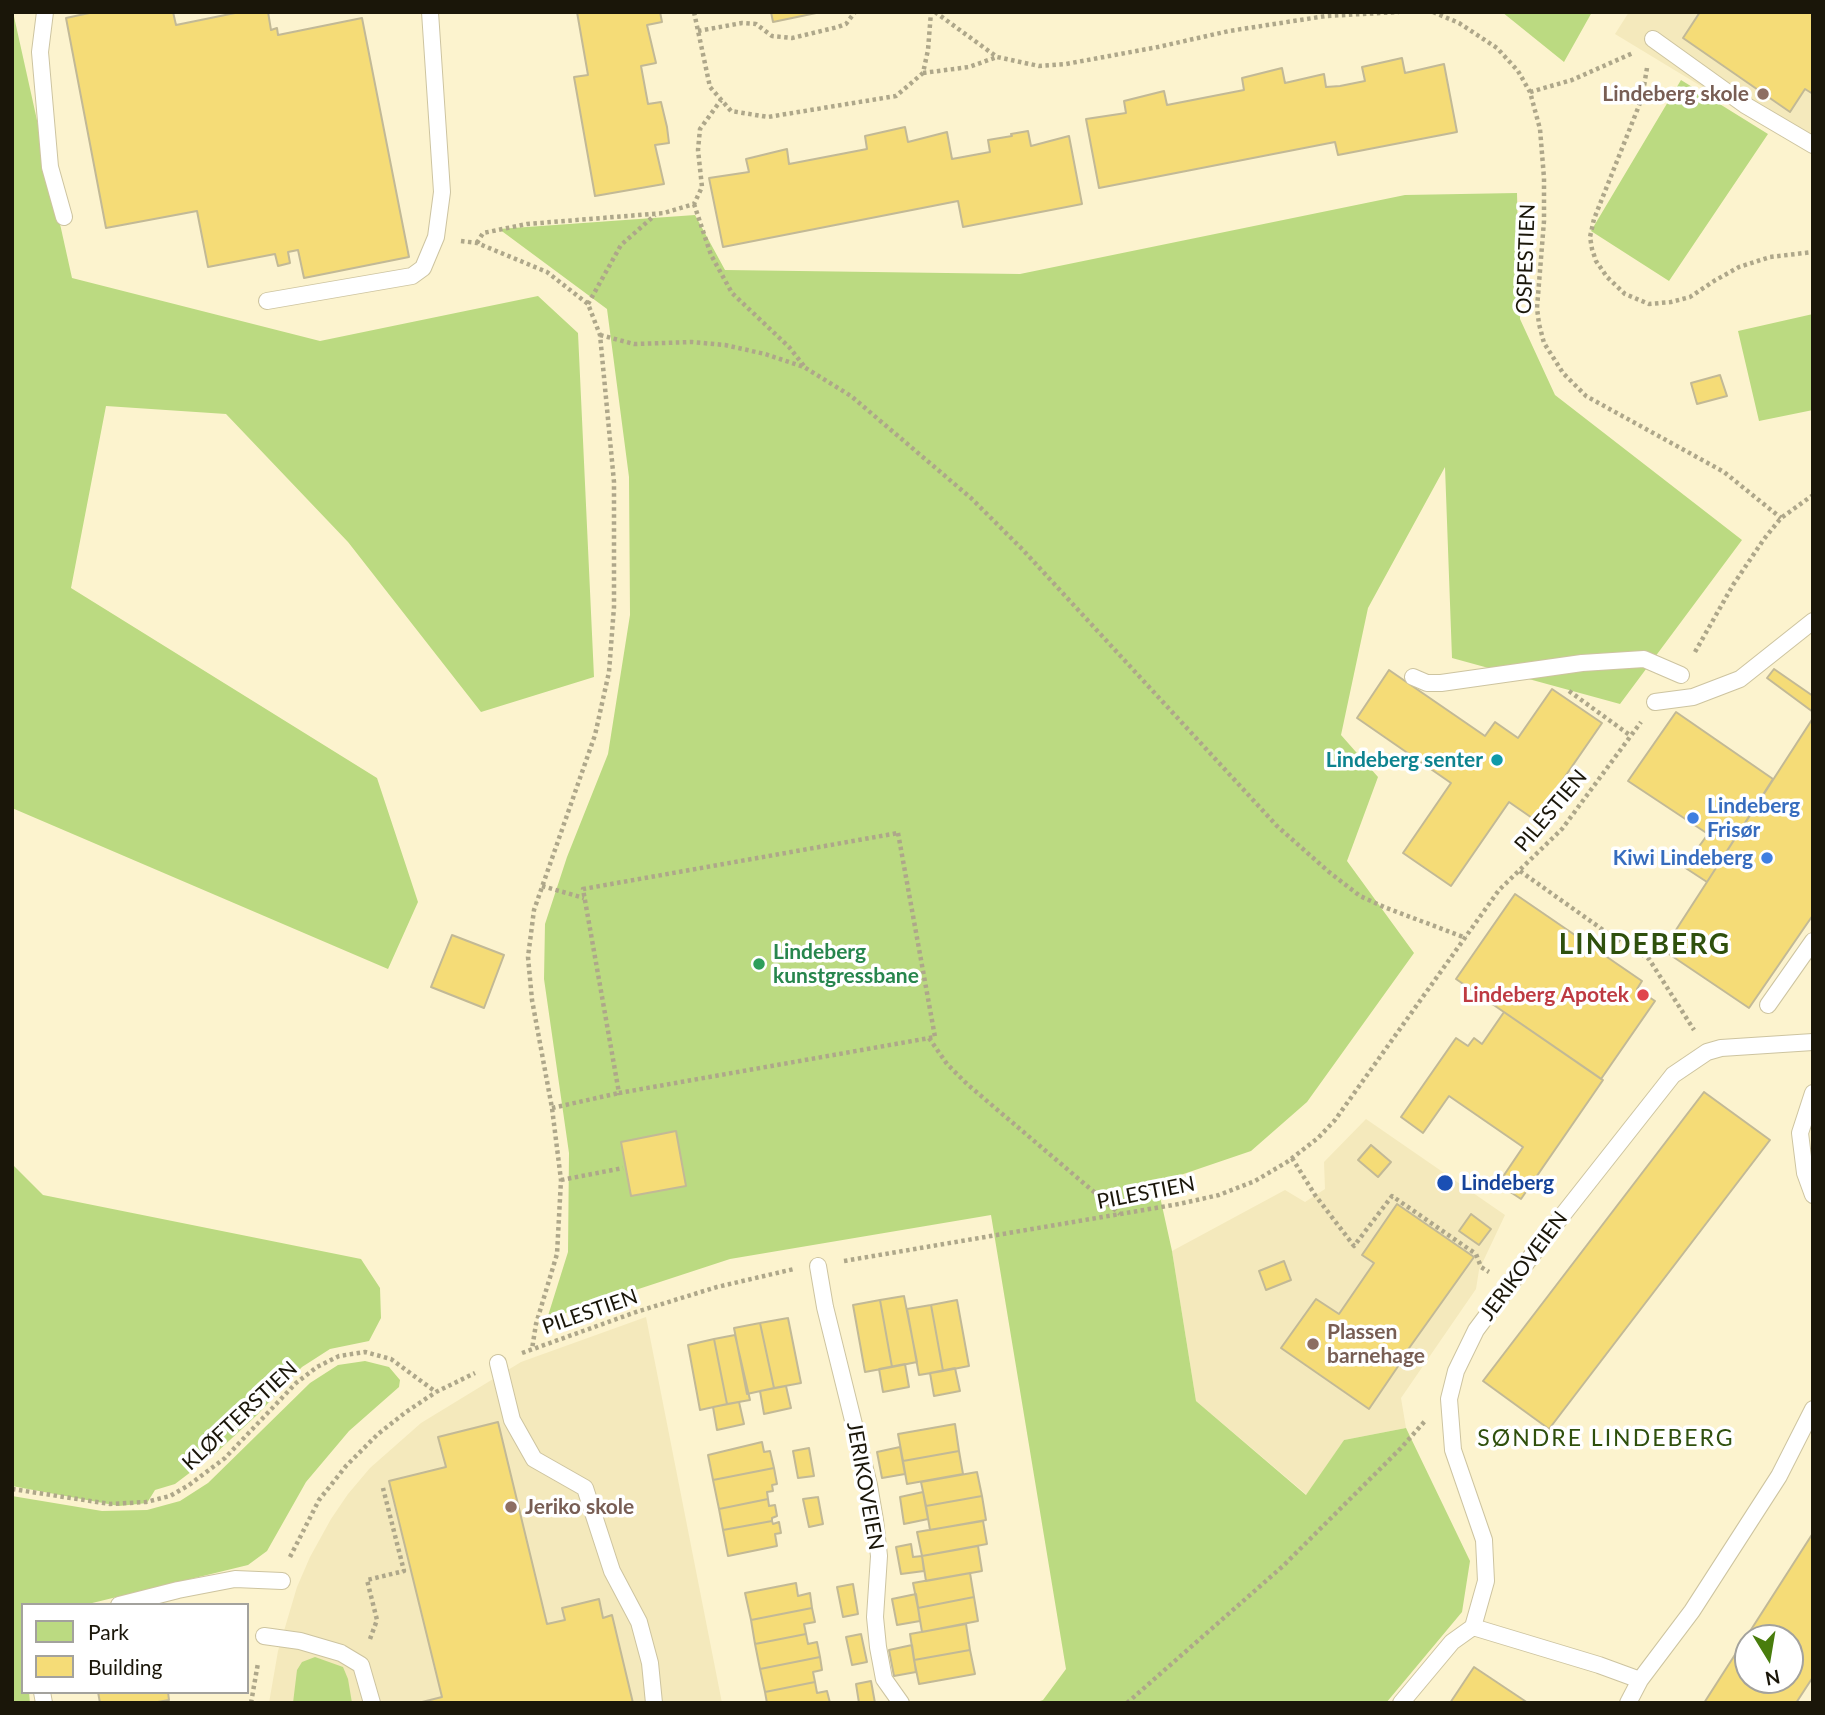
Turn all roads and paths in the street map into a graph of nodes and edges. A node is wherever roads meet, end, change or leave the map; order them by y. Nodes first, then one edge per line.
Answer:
1 (45, 12) edge
2 (430, 12) edge
3 (694, 12) edge
4 (855, 12) edge
5 (933, 12) edge
6 (1399, 12) edge
7 (1433, 12) edge
8 (698, 31) junction
9 (1653, 39) junction
10 (997, 57) junction
11 (923, 73) junction
12 (1530, 92) junction
13 (721, 100) junction
14 (1813, 145) edge
15 (694, 204) junction
16 (656, 214) junction
17 (64, 217) dead end
18 (436, 237) junction
19 (477, 243) junction
20 (1813, 252) edge
21 (267, 301) dead end
22 (588, 304) junction
23 (600, 335) junction
24 (804, 367) junction
25 (1813, 495) edge
26 (1781, 518) junction
27 (1813, 621) edge
28 (1681, 675) joint
29 (1413, 677) dead end
30 (1560, 686) dead end
31 (1656, 702) joint
32 (1631, 736) junction
33 (1520, 871) junction
34 (542, 886) junction
35 (584, 898) junction
36 (1613, 937) junction
37 (1466, 938) junction
38 (1813, 941) edge
39 (1602, 953) dead end
40 (1768, 1005) dead end
41 (929, 1038) junction
42 (1813, 1042) edge
43 (1707, 1052) junction
44 (619, 1093) junction
45 (1813, 1093) edge
46 (552, 1108) junction
47 (1292, 1158) junction
48 (623, 1168) dead end
49 (561, 1180) junction
50 (1813, 1195) edge
51 (1121, 1215) junction
52 (818, 1266) junction
53 (1509, 1285) junction
54 (532, 1349) junction
55 (498, 1363) junction
56 (436, 1392) junction
57 (1449, 1399) junction
58 (1813, 1409) edge
59 (383, 1488) dead end
60 (12, 1489) edge
61 (282, 1581) joint
62 (127, 1603) edge
63 (377, 1619) dead end
64 (1473, 1627) junction
65 (264, 1636) joint
66 (1640, 1680) junction
67 (251, 1703) edge
68 (372, 1703) edge
69 (654, 1703) edge
70 (901, 1703) edge
71 (1127, 1703) edge
72 (1401, 1703) edge
73 (1628, 1703) edge

1 - 17 lane
2 - 18 lane
3 - 8 path
4 - 8 path
5 - 10 path
5 - 11 path
6 - 10 path
7 - 12 path, OSPESTIEN
8 - 13 path
9 - 12 path
9 - 14 lane
9 - 20 path
10 - 11 path
11 - 13 path
12 - 26 path, OSPESTIEN
13 - 15 path
15 - 16 path
15 - 24 path
16 - 19 path
16 - 22 path
18 - 19 path
18 - 21 lane
19 - 22 path
22 - 23 path
23 - 24 path
23 - 34 path
24 - 37 path
25 - 26 path
26 - 28 path
27 - 31 lane
28 - 29 lane
30 - 32 path
31 - 32 path, PILESTIEN
32 - 33 path, PILESTIEN
33 - 36 path
33 - 37 path, PILESTIEN
34 - 35 path
34 - 46 path
35 - 41 path
35 - 44 path
36 - 39 path
36 - 43 path
37 - 47 path, PILESTIEN
38 - 40 lane
41 - 44 path
41 - 51 path
42 - 43 lane, JERIKOVEIEN
43 - 53 lane, JERIKOVEIEN
44 - 46 path
45 - 50 lane
46 - 49 path
47 - 51 path, PILESTIEN
47 - 53 path
48 - 49 path
49 - 54 path
51 - 52 path, PILESTIEN
52 - 54 path, PILESTIEN
52 - 70 lane, JERIKOVEIEN
53 - 57 lane, JERIKOVEIEN
54 - 55 path, PILESTIEN
55 - 56 path, PILESTIEN
55 - 69 lane
56 - 60 path, KLØFTERSTIEN
56 - 61 path, PILESTIEN
57 - 64 lane, JERIKOVEIEN
57 - 71 path
58 - 66 lane
59 - 63 path
61 - 62 lane
64 - 66 lane
64 - 72 lane
65 - 67 path
65 - 68 lane
66 - 73 lane

